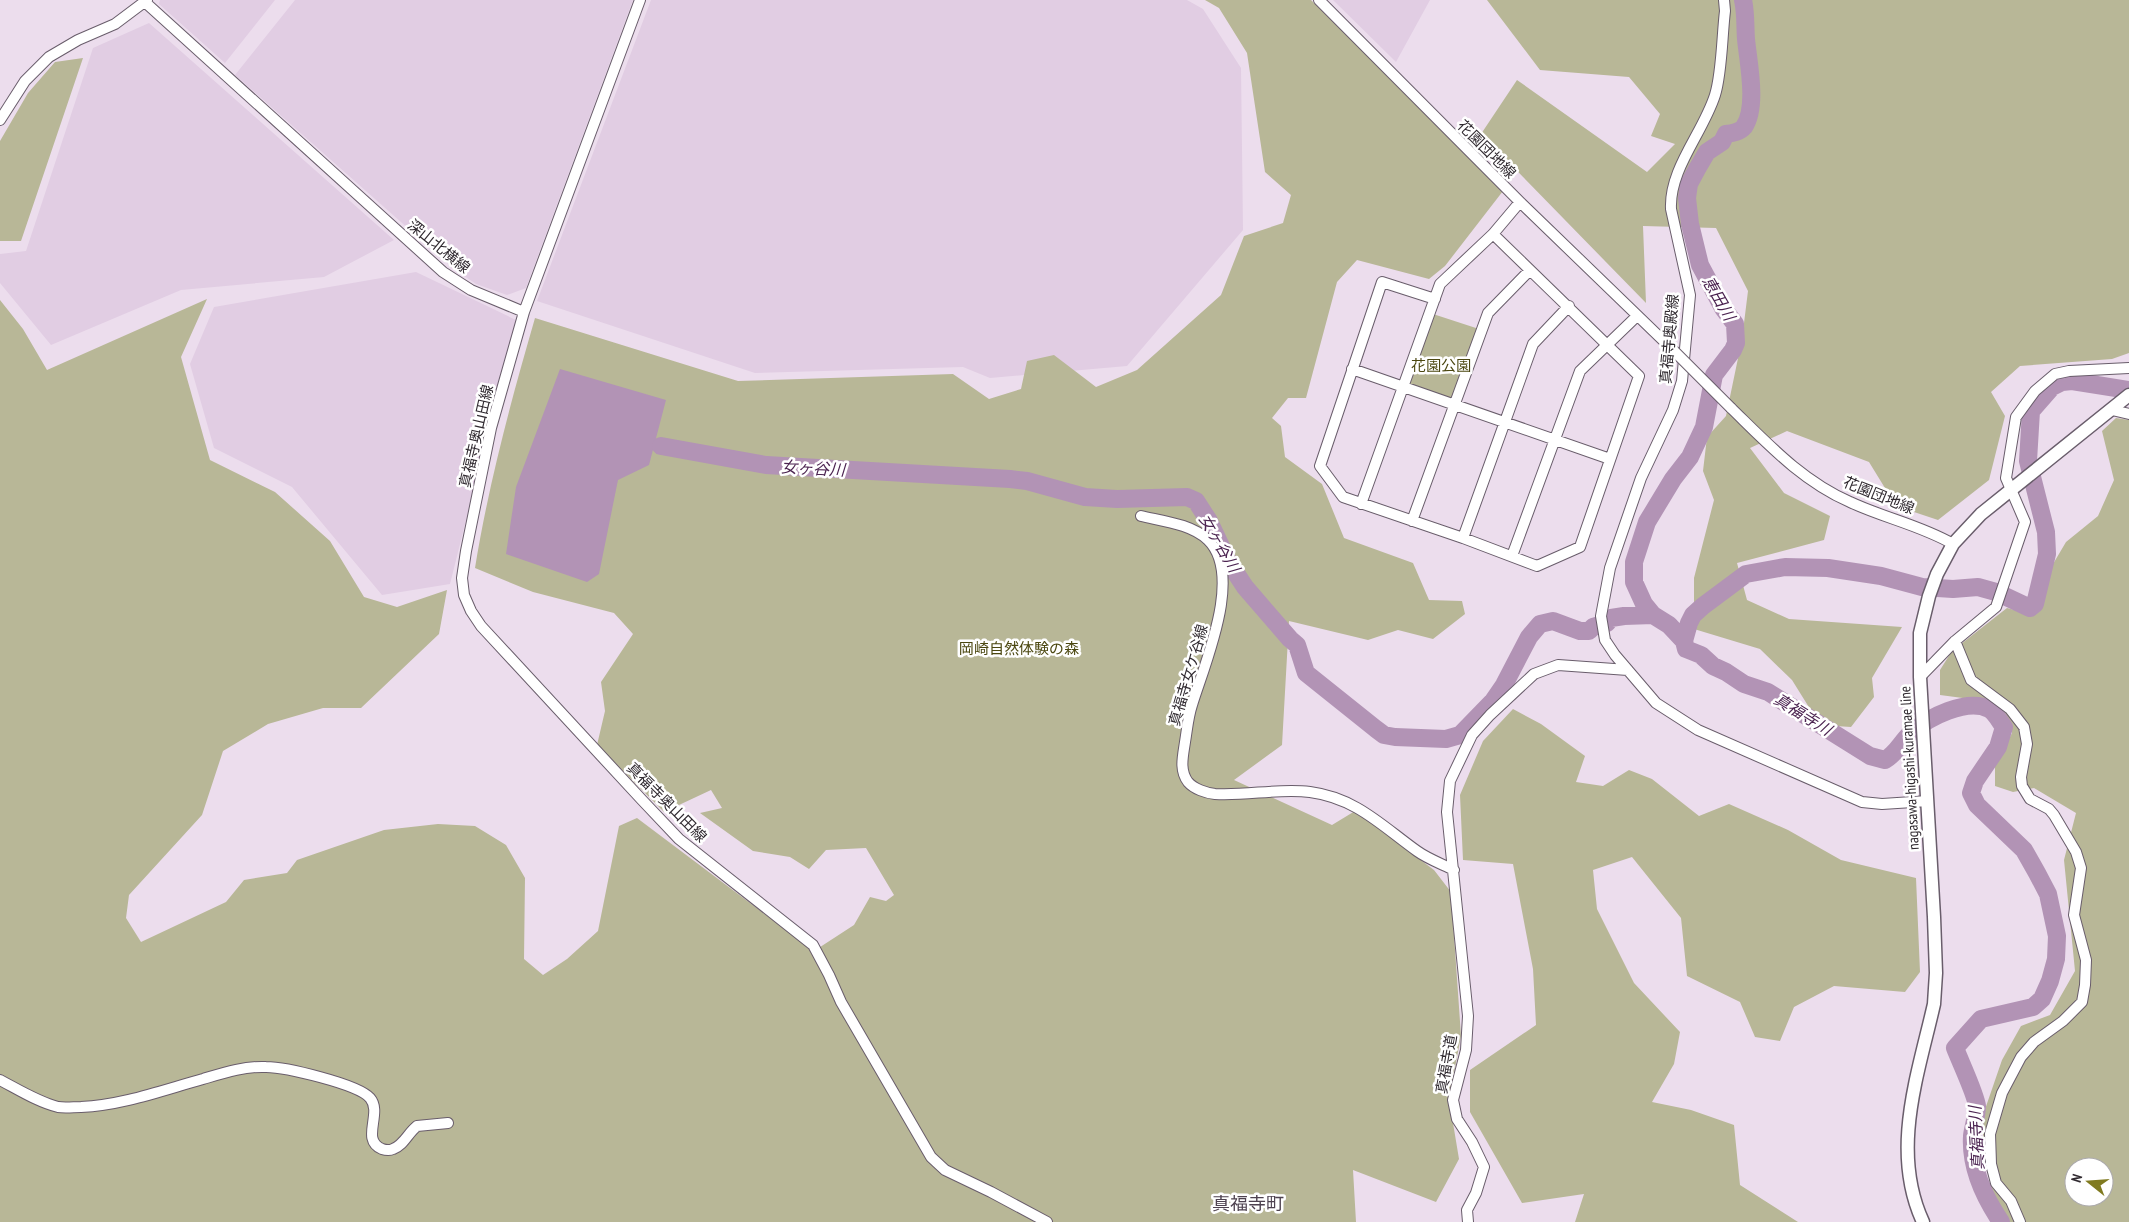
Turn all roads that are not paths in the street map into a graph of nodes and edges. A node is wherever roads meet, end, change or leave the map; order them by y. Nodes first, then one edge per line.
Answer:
1 (640, 0) edge
2 (1319, 0) edge
3 (1724, 0) edge
4 (146, 1) edge
5 (0, 120) edge
6 (1520, 202) junction
7 (1493, 234) junction
8 (1530, 270) junction
9 (1435, 299) junction
10 (1569, 306) junction
11 (524, 312) junction
12 (1637, 316) junction
13 (1608, 345) junction
14 (1352, 368) junction
15 (2129, 368) edge
16 (1404, 386) junction
17 (2129, 395) edge
18 (1456, 404) junction
19 (2115, 407) junction
20 (2129, 414) edge
21 (1505, 422) junction
22 (1555, 440) junction
23 (1610, 459) junction
24 (2015, 486) junction
25 (1361, 504) junction
26 (1141, 516) dead end
27 (1412, 521) junction
28 (1464, 538) junction
29 (1952, 544) junction
30 (1512, 556) junction
31 (1955, 641) junction
32 (1628, 670) junction
33 (1920, 677) junction
34 (1928, 801) junction
35 (1454, 870) junction
36 (0, 1080) edge
37 (448, 1123) dead end
38 (1047, 1222) edge
39 (1468, 1222) edge
40 (1923, 1222) edge
41 (2020, 1222) edge

1 - 11 street
2 - 6 street, 花園団地線
3 - 32 street, 真福寺奥殿線
4 - 5 street
4 - 11 street, 深山北横線
6 - 7 street
6 - 12 street, 花園団地線
7 - 8 street
7 - 9 street
8 - 10 street
8 - 18 street
9 - 14 street
9 - 16 street
10 - 13 street
10 - 21 street
11 - 38 street, 真福寺奥山田線
12 - 13 street
12 - 29 street, 花園団地線, bridge
13 - 22 street
13 - 23 street
14 - 16 street
14 - 25 street
15 - 24 street
16 - 18 street
16 - 25 street
17 - 19 main road, nagasawa-higashi-kuramae line
18 - 21 street
18 - 27 street
19 - 20 street
19 - 24 main road, nagasawa-higashi-kuramae line
21 - 22 street
21 - 28 street
22 - 23 street
22 - 30 street
23 - 30 street
24 - 29 main road, nagasawa-higashi-kuramae line
24 - 31 street
25 - 27 street
26 - 35 street, 真福寺女ケ谷線
27 - 28 street
28 - 30 street
29 - 33 main road, nagasawa-higashi-kuramae line
31 - 33 street
31 - 41 street
32 - 34 street, 真福寺奥殿線
32 - 35 street, 真福寺道
33 - 34 main road, nagasawa-higashi-kuramae line
34 - 40 main road, nagasawa-higashi-kuramae line
35 - 39 street, 真福寺道
36 - 37 street

